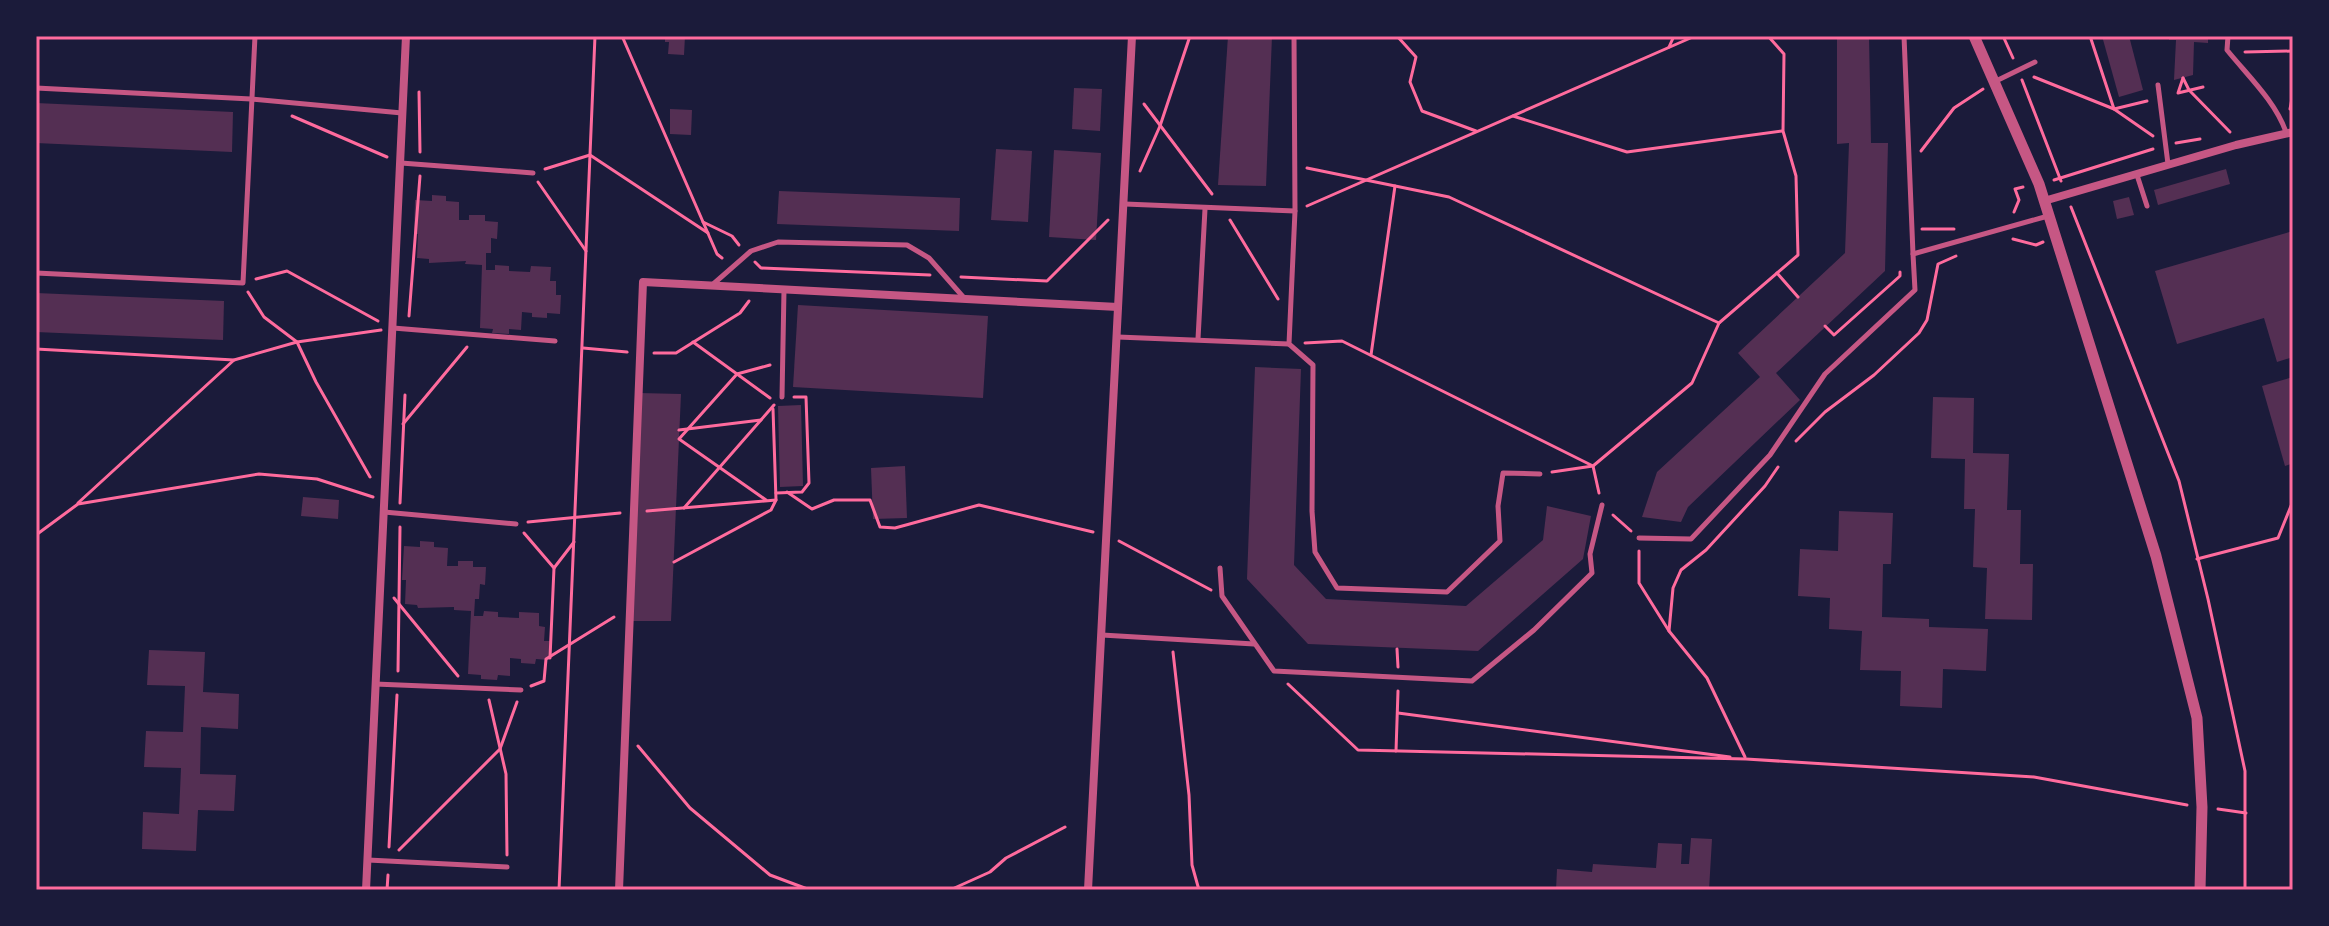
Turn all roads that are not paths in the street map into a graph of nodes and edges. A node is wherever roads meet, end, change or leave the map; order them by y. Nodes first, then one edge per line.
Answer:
1 (255, 36) edge
2 (406, 36) edge
3 (1132, 36) edge
4 (1294, 36) edge
5 (1904, 36) edge
6 (1974, 36) edge
7 (2228, 36) edge
8 (2035, 62) dead end
9 (1995, 81) junction
10 (2158, 85) dead end
11 (36, 88) edge
12 (251, 99) junction
13 (402, 113) junction
14 (2290, 132) edge
15 (400, 163) junction
16 (2168, 164) junction
17 (533, 173) road end
18 (2137, 174) junction
19 (2044, 201) junction
20 (1125, 204) junction
21 (2147, 206) dead end
22 (1205, 209) junction
23 (1295, 211) junction
24 (2049, 215) junction
25 (1913, 254) junction
26 (36, 273) edge
27 (711, 286) junction
28 (784, 290) junction
29 (966, 299) junction
30 (1118, 307) junction
31 (392, 328) junction
32 (1118, 337) junction
33 (1198, 339) junction
34 (555, 341) dead end
35 (1289, 344) junction
36 (782, 397) road end
37 (1540, 474) road end
38 (1602, 505) road end
39 (383, 512) junction
40 (516, 524) road end
41 (1639, 538) road end
42 (1220, 568) dead end
43 (1102, 635) junction
44 (1255, 644) junction
45 (374, 684) junction
46 (521, 690) road end
47 (367, 860) junction
48 (507, 867) road end
49 (366, 890) edge
50 (619, 890) edge
51 (1088, 890) edge
52 (2200, 890) edge

1 - 12 lane
2 - 13 street
3 - 20 street
4 - 23 lane
5 - 25 lane
6 - 9 street
7 - 14 lane
8 - 9 lane
9 - 19 street
10 - 16 lane
11 - 12 lane
12 - 13 lane
12 - 26 lane
13 - 15 street
14 - 16 street
15 - 17 lane
15 - 31 street
16 - 18 street
18 - 19 street
18 - 21 lane
19 - 24 street
20 - 22 lane
20 - 30 street
22 - 23 lane
22 - 33 lane
23 - 35 lane
24 - 25 lane
24 - 52 street
25 - 41 lane
27 - 28 street
27 - 29 lane
27 - 50 street
28 - 29 street
28 - 36 lane
29 - 30 street
30 - 32 street
31 - 34 lane
31 - 39 street
32 - 33 lane
32 - 43 street
33 - 35 lane
35 - 37 lane
38 - 44 lane
39 - 40 lane
39 - 45 street
42 - 44 lane
43 - 44 lane
43 - 51 street
45 - 46 lane
45 - 47 street
47 - 48 lane
47 - 49 street

